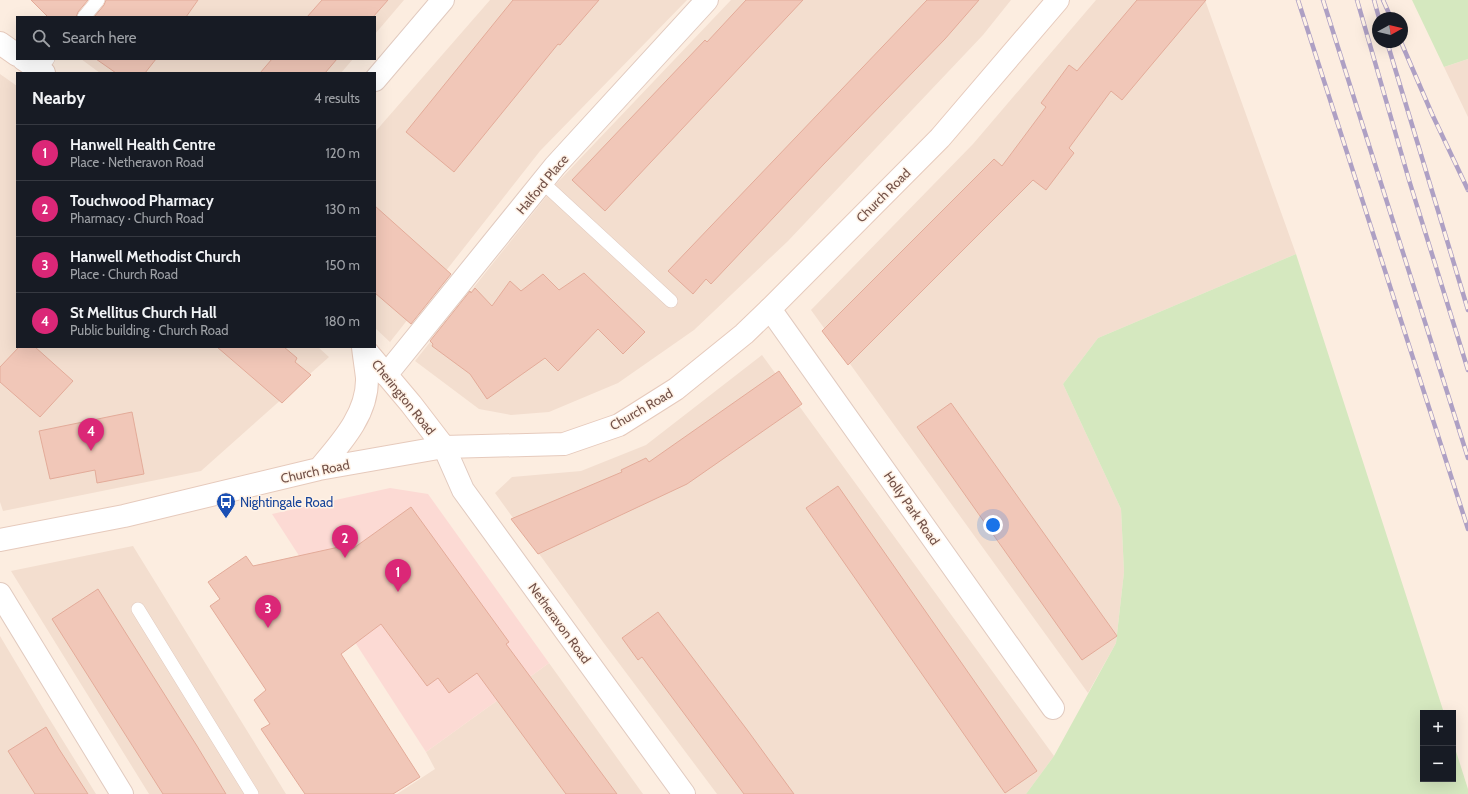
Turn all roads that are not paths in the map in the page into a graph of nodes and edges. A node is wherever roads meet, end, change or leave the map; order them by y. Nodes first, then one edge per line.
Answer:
1 (98, 0) edge
2 (443, 0) edge
3 (707, 0) edge
4 (1058, 0) edge
5 (85, 16) edge
6 (0, 43) edge
7 (16, 54) edge
8 (376, 79) edge
9 (542, 182) junction
10 (671, 301) dead end
11 (770, 309) junction
12 (363, 348) edge
13 (364, 348) edge
14 (386, 375) junction
15 (444, 447) junction
16 (319, 469) junction
17 (0, 540) edge
18 (0, 594) edge
19 (138, 609) dead end
20 (1053, 708) dead end
21 (122, 794) edge
22 (252, 794) edge
23 (684, 794) edge

1 - 5 lane
2 - 8 street
3 - 9 street, Halford Place
4 - 11 street, Church Road
6 - 7 street
9 - 10 lane
9 - 14 street, Halford Place
11 - 15 street, Church Road
11 - 20 street, Holly Park Road
12 - 16 street, Cherington Road
13 - 14 street, Cherington Road
14 - 15 street, Cherington Road
15 - 16 street, Church Road
15 - 23 street, Netheravon Road
16 - 17 street, Church Road
18 - 21 street
19 - 22 lane

